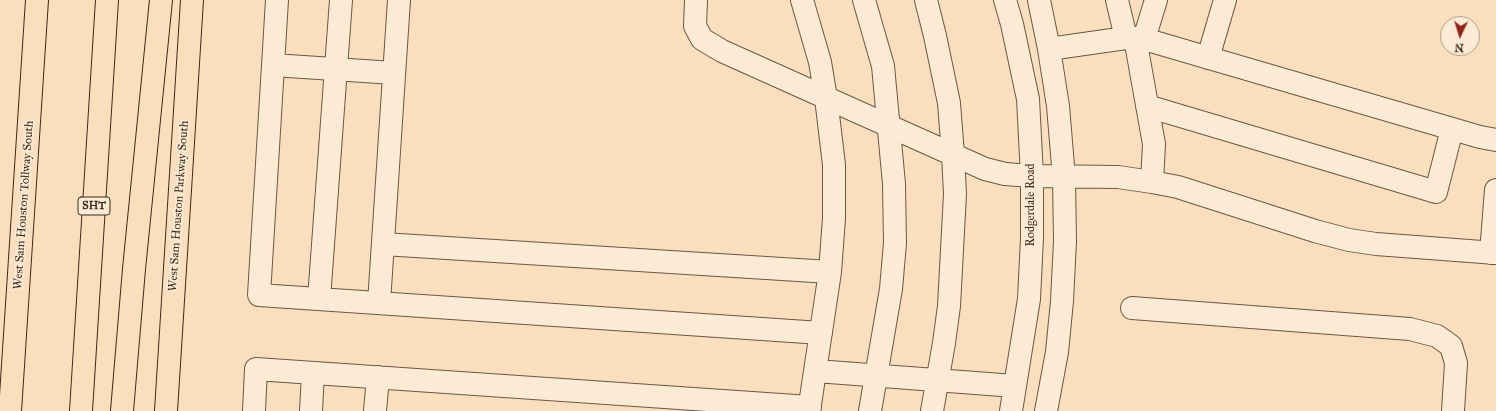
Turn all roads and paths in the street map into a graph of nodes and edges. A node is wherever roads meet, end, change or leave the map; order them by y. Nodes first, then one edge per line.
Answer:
1 (37, 0) edge
2 (107, 0) edge
3 (162, 0) edge
4 (192, 0) edge
5 (278, 0) edge
6 (341, 0) edge
7 (399, 0) edge
8 (696, 0) edge
9 (802, 0) edge
10 (864, 0) edge
11 (926, 0) edge
12 (1005, 0) edge
13 (1039, 0) edge
14 (1117, 0) edge
15 (1156, 0) edge
16 (1225, 0) edge
17 (1135, 38) junction
18 (1049, 49) junction
19 (1208, 58) junction
20 (273, 65) junction
21 (336, 69) junction
22 (394, 73) junction
23 (826, 98) junction
24 (1147, 106) junction
25 (889, 126) junction
26 (1452, 129) junction
27 (1496, 140) edge
28 (953, 155) junction
29 (1032, 176) junction
30 (1064, 178) junction
31 (1152, 182) junction
32 (1496, 190) edge
33 (383, 244) junction
34 (1494, 253) edge
35 (830, 272) junction
36 (319, 299) junction
37 (1029, 299) junction
38 (1062, 301) junction
39 (379, 303) junction
40 (1132, 308) dead end
41 (821, 333) junction
42 (0, 346) edge
43 (13, 371) junction
44 (816, 371) junction
45 (313, 373) junction
46 (877, 376) junction
47 (378, 377) junction
48 (938, 380) junction
49 (1015, 386) junction
50 (810, 409) edge
51 (10, 411) edge
52 (81, 411) edge
53 (122, 411) edge
54 (166, 411) edge
55 (254, 411) edge
56 (311, 411) edge
57 (375, 411) edge
58 (870, 411) edge
59 (932, 411) edge
60 (1011, 411) edge
61 (1046, 411) edge
62 (1453, 411) edge

1 - 43 main road, West Sam Houston Tollway South
2 - 52 main road, SHT
3 - 53 main road
4 - 54 main road, West Sam Houston Parkway South
5 - 20 street
6 - 21 street
7 - 22 street
8 - 23 street
9 - 23 street
10 - 25 street
11 - 28 street
12 - 29 street, Rodgerdale Road
13 - 18 street
14 - 17 street
15 - 17 street
16 - 19 street
17 - 18 street
17 - 19 street
17 - 24 street
18 - 30 street
19 - 26 street
20 - 21 street
20 - 36 street
21 - 22 street
21 - 36 street
22 - 33 street
23 - 25 street
23 - 35 street
24 - 26 street
24 - 31 street
25 - 28 street
25 - 46 street
26 - 27 street
28 - 29 street
28 - 48 street
29 - 30 street
29 - 37 street, Rodgerdale Road
30 - 31 street
30 - 38 street
31 - 34 street
32 - 34 street
33 - 35 street
33 - 39 street
35 - 41 street
36 - 39 street
37 - 38 street
37 - 49 street, Rodgerdale Road
38 - 61 street
39 - 41 street
40 - 62 street
41 - 44 street
42 - 43 main road
43 - 51 main road, West Sam Houston Tollway South
44 - 46 street
44 - 50 street
45 - 47 street
45 - 55 street
45 - 56 street
46 - 48 street
46 - 58 street
47 - 50 street
47 - 57 street
48 - 49 street
48 - 59 street
49 - 60 street, Rodgerdale Road

